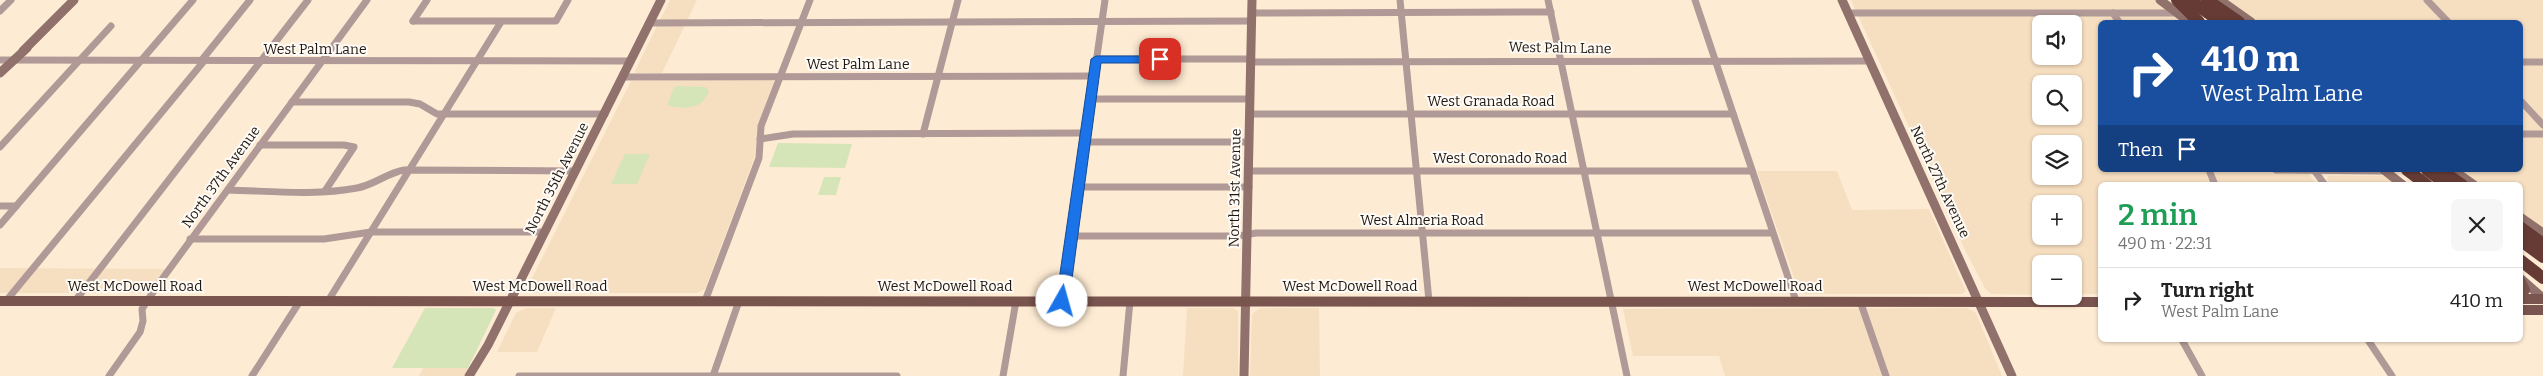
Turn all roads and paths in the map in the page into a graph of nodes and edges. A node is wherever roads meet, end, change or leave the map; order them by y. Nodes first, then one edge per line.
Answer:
1 (11, 0) edge
2 (74, 0) edge
3 (193, 0) edge
4 (250, 0) edge
5 (308, 0) edge
6 (368, 0) edge
7 (428, 0) edge
8 (568, 0) edge
9 (661, 0) edge
10 (810, 0) edge
11 (958, 0) edge
12 (1105, 0) edge
13 (1252, 0) edge
14 (1400, 0) edge
15 (1548, 0) edge
16 (1695, 0) edge
17 (1842, 0) edge
18 (2160, 0) edge
19 (2179, 0) edge
20 (2190, 0) edge
21 (2198, 0) edge
22 (2207, 0) edge
23 (2220, 0) edge
24 (2427, 0) edge
25 (0, 11) edge
26 (1551, 12) junction
27 (1402, 13) junction
28 (1848, 13) junction
29 (2113, 13) junction
30 (2176, 13) junction
31 (1252, 17) junction
32 (2118, 20) edge
33 (2186, 20) edge
34 (2197, 20) edge
35 (2207, 20) edge
36 (2218, 20) edge
37 (2225, 20) edge
38 (2236, 20) edge
39 (2248, 20) edge
40 (2446, 20) edge
41 (501, 22) junction
42 (1102, 22) junction
43 (650, 23) junction
44 (802, 23) junction
45 (952, 23) junction
46 (48, 26) joint
47 (111, 26) dead end
48 (1096, 59) junction
49 (0, 60) edge
50 (14, 60) junction
51 (80, 60) junction
52 (1251, 60) junction
53 (143, 61) junction
54 (203, 61) junction
55 (261, 61) junction
56 (322, 61) junction
57 (477, 61) junction
58 (631, 61) junction
59 (1406, 61) junction
60 (1561, 61) junction
61 (1716, 61) junction
62 (1870, 61) junction
63 (2523, 62) edge
64 (2543, 62) edge
65 (1, 74) edge
66 (938, 76) junction
67 (1094, 76) junction
68 (623, 77) junction
69 (780, 77) junction
70 (1090, 99) junction
71 (1250, 99) junction
72 (292, 102) junction
73 (2523, 103) edge
74 (444, 113) junction
75 (605, 114) junction
76 (1250, 114) junction
77 (1411, 114) junction
78 (1573, 114) junction
79 (1733, 114) junction
80 (2543, 126) edge
81 (1086, 133) junction
82 (923, 134) junction
83 (2523, 134) edge
84 (2543, 134) edge
85 (760, 139) junction
86 (1085, 142) junction
87 (1249, 142) junction
88 (260, 145) junction
89 (0, 147) edge
90 (409, 170) junction
91 (576, 171) junction
92 (1249, 171) junction
93 (1417, 171) junction
94 (1585, 171) junction
95 (1752, 171) junction
96 (2387, 172) edge
97 (2410, 172) edge
98 (2423, 172) edge
99 (2430, 172) edge
100 (2444, 172) edge
101 (2456, 172) edge
102 (2399, 182) edge
103 (2423, 182) edge
104 (2436, 182) edge
105 (2444, 182) edge
106 (2458, 182) edge
107 (2470, 182) edge
108 (1078, 187) junction
109 (1248, 187) junction
110 (228, 190) junction
111 (325, 191) junction
112 (0, 206) edge
113 (16, 206) junction
114 (2523, 219) edge
115 (0, 225) edge
116 (2523, 229) edge
117 (371, 232) junction
118 (545, 232) junction
119 (1423, 233) junction
120 (1598, 233) junction
121 (1772, 233) junction
122 (2543, 233) edge
123 (1247, 234) junction
124 (1071, 236) junction
125 (2523, 237) edge
126 (190, 240) junction
127 (2523, 242) edge
128 (2543, 244) edge
129 (2523, 246) edge
130 (2543, 251) edge
131 (2523, 255) edge
132 (2543, 257) edge
133 (2523, 262) edge
134 (2543, 262) edge
135 (2543, 270) edge
136 (2543, 278) edge
137 (2523, 282) edge
138 (2523, 297) edge
139 (2543, 299) edge
140 (3, 301) edge
141 (75, 301) junction
142 (147, 301) junction
143 (300, 301) junction
144 (328, 301) junction
145 (510, 301) junction
146 (705, 301) junction
147 (739, 301) junction
148 (1016, 301) junction
149 (1062, 301) junction
150 (1130, 301) junction
151 (1613, 301) junction
152 (1796, 301) junction
153 (1860, 301) junction
154 (1980, 301) junction
155 (1246, 302) junction
156 (1429, 302) junction
157 (2098, 302) edge
158 (2523, 310) edge
159 (2543, 310) edge
160 (2183, 342) edge
161 (2369, 342) edge
162 (476, 372) edge
163 (109, 376) edge
164 (252, 376) edge
165 (469, 376) edge
166 (519, 376) edge
167 (714, 376) edge
168 (897, 376) edge
169 (1004, 376) edge
170 (1123, 376) edge
171 (1244, 376) edge
172 (1627, 376) edge
173 (1886, 376) edge
174 (2012, 376) edge
175 (2202, 376) edge
176 (2392, 376) edge

1 - 25 street
2 - 46 street
3 - 53 street
4 - 54 street
5 - 55 street
6 - 56 street, North 37th Avenue
7 - 41 street
8 - 41 street
9 - 43 main road, North 35th Avenue
10 - 44 street
11 - 45 street
12 - 42 street
13 - 31 main road, North 31st Avenue
14 - 27 street
15 - 26 street
16 - 61 street
17 - 28 main road, North 27th Avenue
18 - 30 main road
19 - 34 highway
19 - 35 highway
20 - 36 highway
21 - 37 highway
22 - 38 highway
23 - 39 main road
24 - 40 street
26 - 27 street
26 - 60 street
27 - 31 street
27 - 59 street
28 - 29 street
28 - 62 main road, North 27th Avenue
29 - 30 street
29 - 32 street
30 - 33 main road
31 - 42 street
31 - 52 main road, North 31st Avenue
41 - 57 street
42 - 45 street
42 - 48 street
43 - 44 street
43 - 58 main road, North 35th Avenue
44 - 45 street
44 - 69 street
45 - 66 street
46 - 50 main road
47 - 51 street
48 - 52 street, West Palm Lane
48 - 67 street
49 - 50 street, West Palm Lane
50 - 51 street, West Palm Lane
50 - 65 main road
51 - 53 street, West Palm Lane
51 - 89 street
52 - 59 street, West Palm Lane
52 - 71 main road, North 31st Avenue
53 - 54 street, West Palm Lane
53 - 113 street
54 - 55 street, West Palm Lane
54 - 140 street
55 - 56 street, West Palm Lane
55 - 141 street
56 - 57 street, West Palm Lane
56 - 72 street, North 37th Avenue
57 - 58 street, West Palm Lane
57 - 74 street
58 - 68 main road, North 35th Avenue
59 - 60 street, West Palm Lane
59 - 77 street
60 - 61 street, West Palm Lane
60 - 78 street
61 - 62 street, West Palm Lane
61 - 79 street
62 - 154 main road, North 27th Avenue
63 - 64 street
66 - 67 street, West Palm Lane
66 - 69 street, West Palm Lane
66 - 82 street
67 - 70 street
68 - 69 street, West Palm Lane
68 - 75 main road, North 35th Avenue
69 - 85 street
70 - 71 street
70 - 81 street
71 - 76 main road, North 31st Avenue
72 - 74 street
72 - 88 street, North 37th Avenue
73 - 80 street
74 - 75 street
74 - 90 street
75 - 91 main road, North 35th Avenue
76 - 77 street, West Granada Road
76 - 87 main road, North 31st Avenue
77 - 78 street, West Granada Road
77 - 93 street
78 - 79 street, West Granada Road
78 - 94 street
79 - 95 street
81 - 82 street
81 - 86 street
82 - 85 street
83 - 84 street
85 - 146 street
86 - 87 street
86 - 108 street
87 - 92 main road, North 31st Avenue
88 - 110 street, North 37th Avenue
88 - 111 street
90 - 91 street
90 - 111 street
90 - 117 street
91 - 118 main road, North 35th Avenue
92 - 93 street, West Coronado Road
92 - 109 main road, North 31st Avenue
93 - 94 street, West Coronado Road
93 - 119 street
94 - 95 street, West Coronado Road
94 - 120 street
95 - 121 street
96 - 102 main road
97 - 103 highway
98 - 104 highway
99 - 105 highway
100 - 106 highway
101 - 107 main road
108 - 109 street
108 - 124 street
109 - 123 main road, North 31st Avenue
110 - 111 street
110 - 126 street, North 37th Avenue
112 - 113 street
113 - 115 street
114 - 122 main road
116 - 128 highway
117 - 118 street
117 - 126 street
117 - 144 street
118 - 145 main road, North 35th Avenue
119 - 120 street, West Almeria Road
119 - 123 street, West Almeria Road
119 - 156 street
120 - 121 street, West Almeria Road
120 - 151 street
121 - 152 street
123 - 124 street, West Almeria Road
123 - 155 main road, North 31st Avenue
124 - 149 street
125 - 130 highway
126 - 142 street, North 37th Avenue
127 - 132 highway
129 - 134 highway
131 - 135 highway
133 - 136 highway
137 - 139 main road
138 - 139 main road
140 - 141 main road, West McDowell Road
141 - 142 main road, West McDowell Road
142 - 143 main road, West McDowell Road
142 - 163 street, North 37th Avenue
143 - 144 main road, West McDowell Road
143 - 164 street
144 - 145 main road, West McDowell Road
145 - 146 main road, West McDowell Road
145 - 162 main road, North 35th Avenue
146 - 147 main road, West McDowell Road
147 - 148 main road, West McDowell Road
147 - 167 street
148 - 149 main road, West McDowell Road
148 - 169 street
149 - 150 main road, West McDowell Road
150 - 155 main road, West McDowell Road
150 - 170 street
151 - 152 main road, West McDowell Road
151 - 156 main road, West McDowell Road
151 - 172 street
152 - 153 main road, West McDowell Road
153 - 154 main road, West McDowell Road
153 - 173 street
154 - 157 main road, West McDowell Road
154 - 174 main road, North 27th Avenue
155 - 156 main road, West McDowell Road
155 - 171 main road, North 31st Avenue
158 - 159 main road
160 - 175 street
161 - 176 street
162 - 165 main road, North 35th Avenue
166 - 167 street
167 - 168 street

